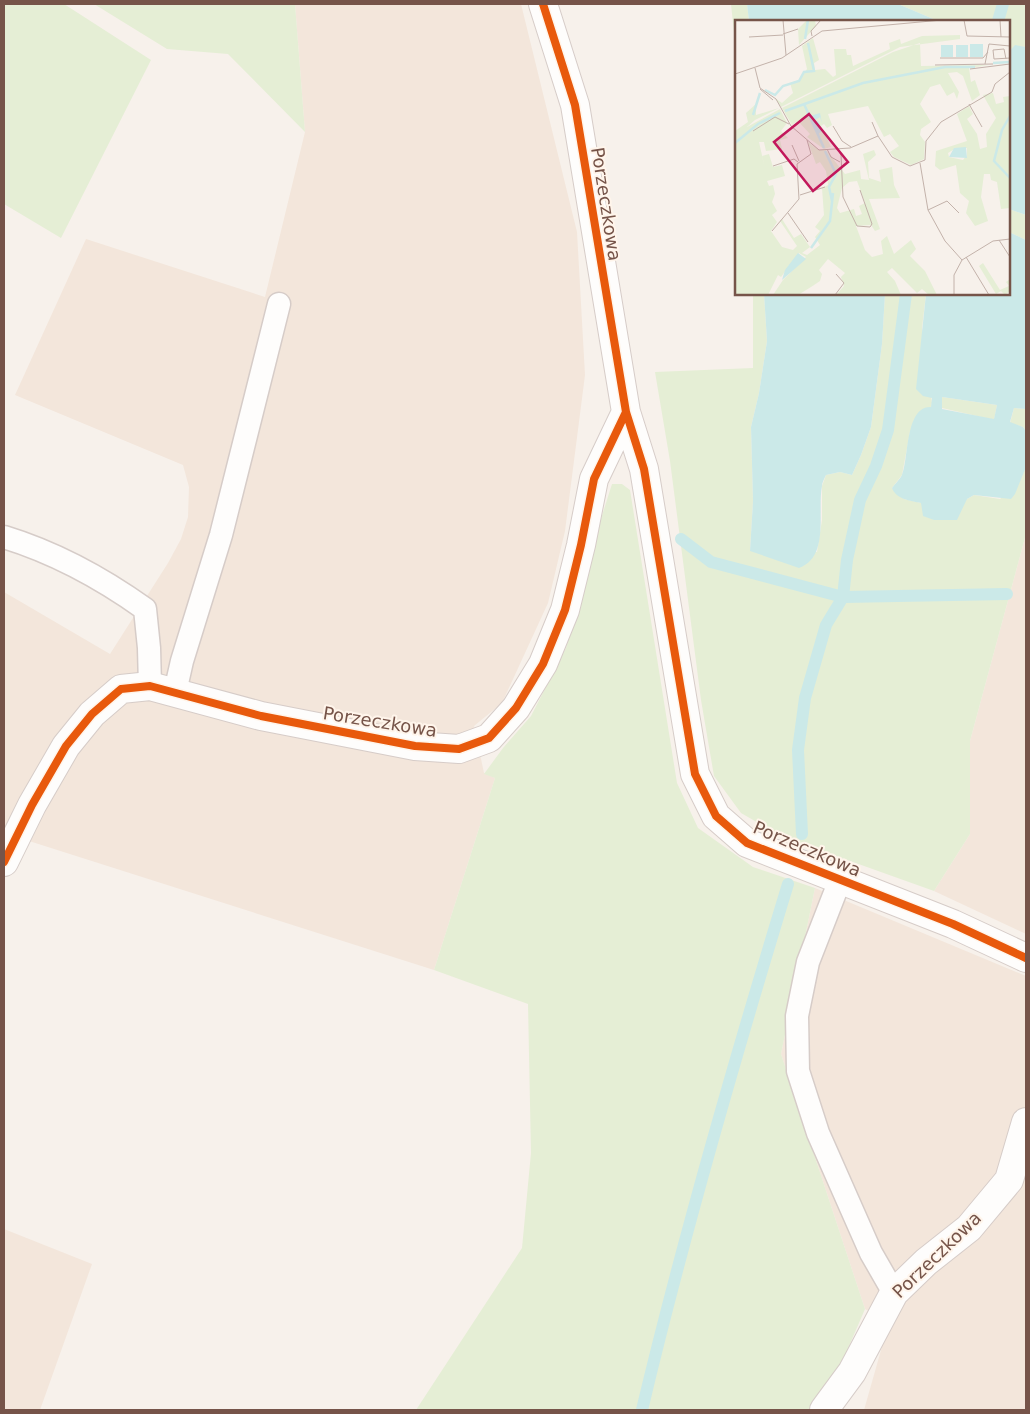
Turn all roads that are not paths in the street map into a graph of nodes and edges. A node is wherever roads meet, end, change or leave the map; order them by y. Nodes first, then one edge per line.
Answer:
1 (543, 4) edge
2 (279, 304) dead end
3 (626, 412) junction
4 (4, 537) edge
5 (163, 689) junction
6 (4, 862) edge
7 (840, 880) junction
8 (1026, 958) edge
9 (1026, 1122) edge
10 (894, 1293) junction
11 (824, 1410) edge

1 - 3 street, Porzeczkowa
2 - 5 lane
3 - 5 street, Porzeczkowa
3 - 7 street, Porzeczkowa
4 - 5 lane
5 - 6 street, Porzeczkowa
7 - 8 street, Porzeczkowa
7 - 10 lane
9 - 10 street, Porzeczkowa
10 - 11 street, Porzeczkowa

